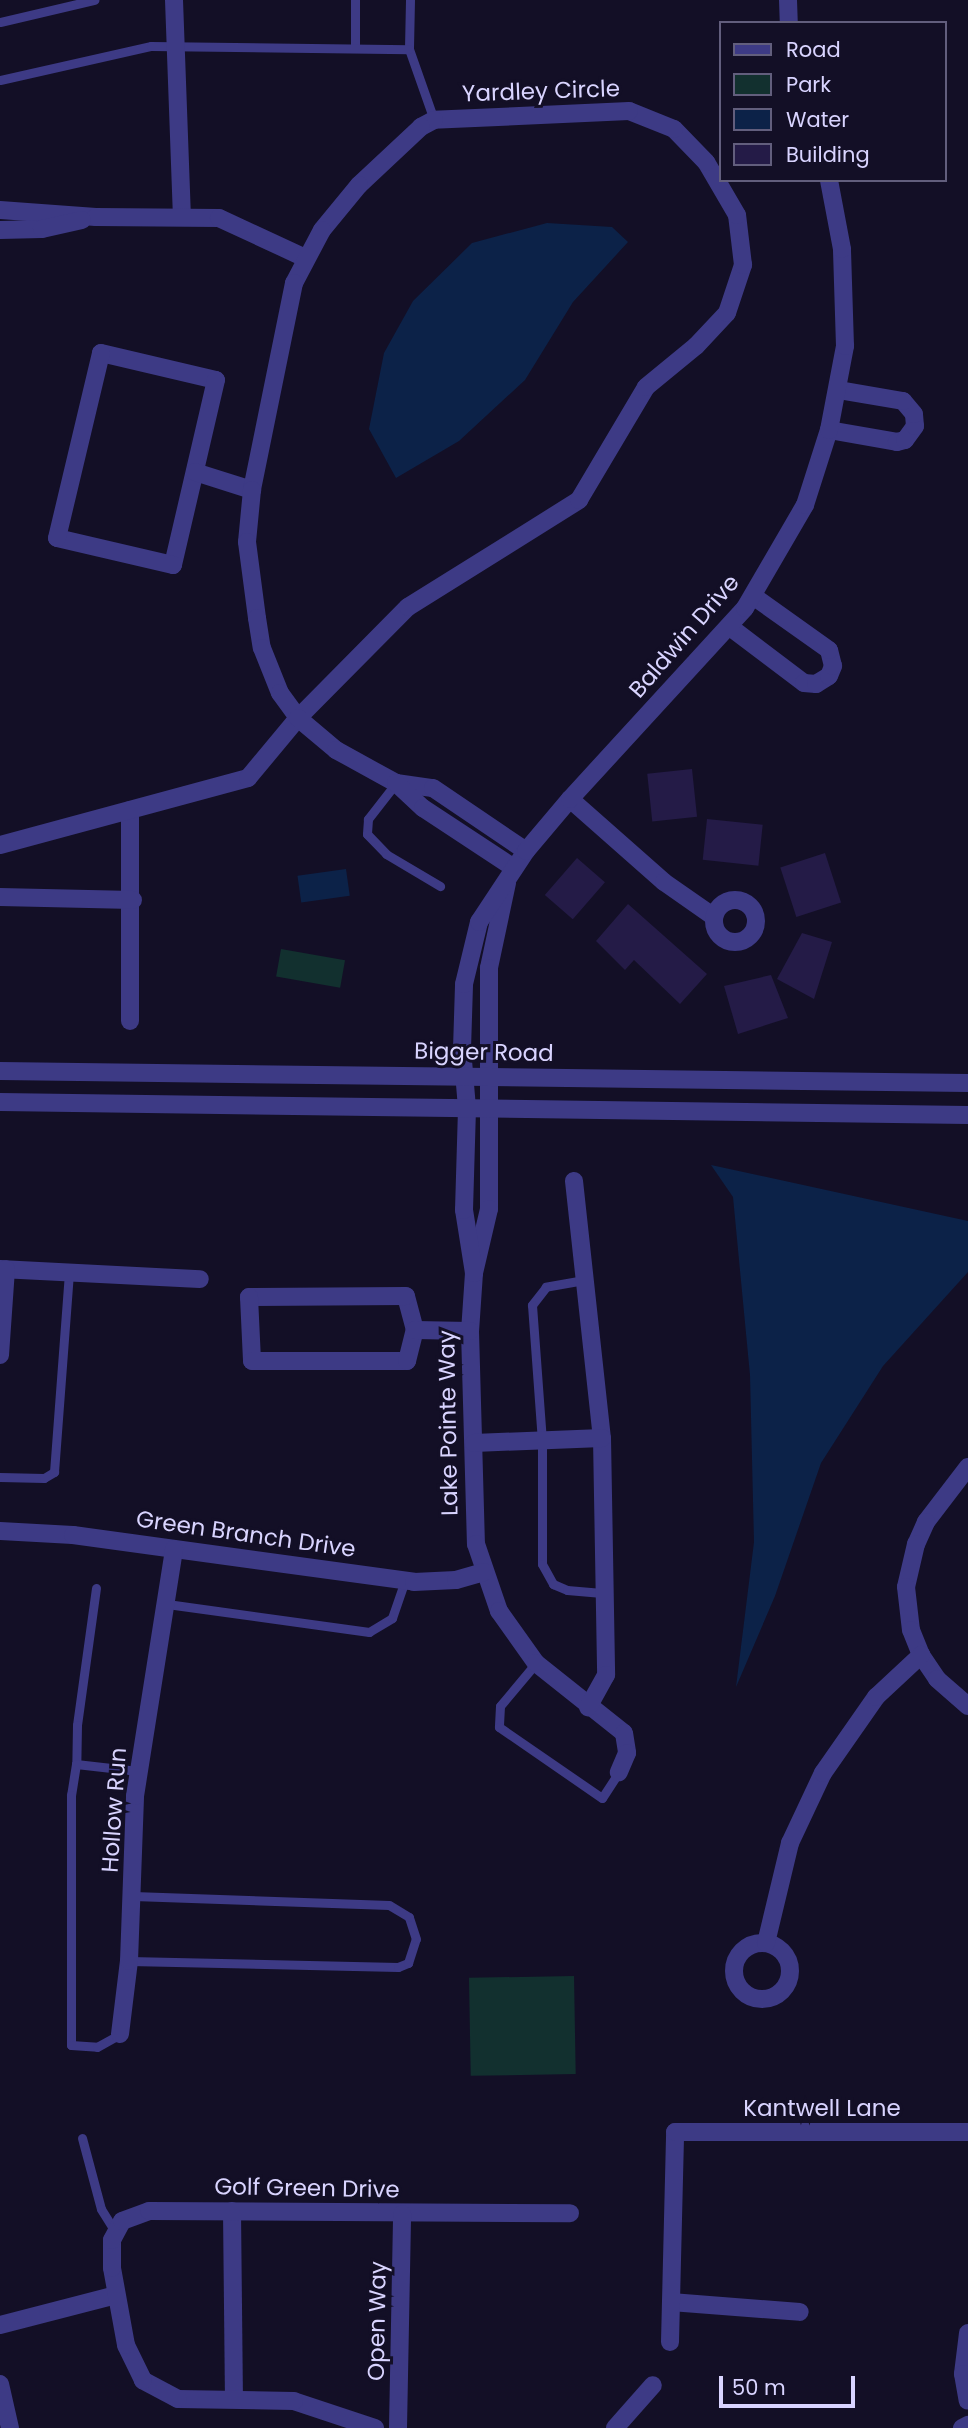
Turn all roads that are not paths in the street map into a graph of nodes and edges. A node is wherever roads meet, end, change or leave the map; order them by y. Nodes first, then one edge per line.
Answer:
1 (94, 0) edge
2 (174, 0) edge
3 (355, 0) edge
4 (410, 0) edge
5 (788, 0) edge
6 (789, 21) edge
7 (0, 22) edge
8 (176, 45) junction
9 (355, 48) junction
10 (409, 49) junction
11 (0, 80) edge
12 (433, 120) junction
13 (829, 182) edge
14 (0, 210) edge
15 (182, 215) junction
16 (96, 217) junction
17 (0, 230) edge
18 (305, 258) junction
19 (838, 390) junction
20 (829, 430) junction
21 (195, 472) junction
22 (252, 490) junction
23 (753, 596) junction
24 (730, 627) junction
25 (299, 718) junction
26 (396, 783) junction
27 (570, 799) junction
28 (130, 810) junction
29 (0, 845) edge
30 (526, 852) junction
31 (511, 875) junction
32 (440, 886) dead end
33 (0, 897) edge
34 (132, 900) junction
35 (714, 917) dead end
36 (130, 1021) dead end
37 (0, 1071) edge
38 (465, 1076) junction
39 (489, 1077) junction
40 (968, 1083) edge
41 (0, 1102) edge
42 (467, 1108) junction
43 (490, 1109) junction
44 (968, 1115) edge
45 (574, 1181) dead end
46 (3, 1269) edge
47 (69, 1272) junction
48 (474, 1273) junction
49 (200, 1279) dead end
50 (584, 1280) junction
51 (415, 1330) junction
52 (470, 1331) junction
53 (0, 1355) edge
54 (602, 1438) junction
55 (542, 1440) junction
56 (474, 1443) junction
57 (968, 1467) edge
58 (0, 1477) edge
59 (0, 1531) edge
60 (174, 1549) junction
61 (484, 1572) junction
62 (405, 1581) junction
63 (96, 1588) dead end
64 (604, 1593) junction
65 (167, 1604) junction
66 (921, 1655) junction
67 (536, 1663) junction
68 (968, 1706) edge
69 (588, 1707) junction
70 (76, 1764) junction
71 (138, 1771) junction
72 (619, 1772) joint
73 (132, 1896) junction
74 (766, 1943) dead end
75 (129, 1961) junction
76 (120, 2034) joint
77 (968, 2132) edge
78 (82, 2138) dead end
79 (232, 2211) junction
80 (402, 2214) junction
81 (570, 2214) dead end
82 (115, 2231) junction
83 (116, 2295) junction
84 (671, 2302) junction
85 (800, 2312) dead end
86 (0, 2325) edge
87 (968, 2333) edge
88 (670, 2342) dead end
89 (0, 2384) edge
90 (653, 2385) dead end
91 (234, 2398) junction
92 (968, 2401) edge
93 (968, 2425) edge
94 (10, 2428) edge
95 (375, 2428) edge
96 (398, 2428) edge
97 (615, 2428) edge
98 (962, 2428) edge

1 - 7 lane
2 - 8 street
3 - 9 lane
4 - 10 lane
5 - 6 street
8 - 9 lane
8 - 11 lane
8 - 15 street
9 - 10 lane
10 - 12 lane
12 - 18 street, Yardley Circle
12 - 25 street, Yardley Circle
13 - 19 street, Baldwin Drive
14 - 16 street
15 - 16 street
15 - 18 street
16 - 17 street
18 - 22 street, Yardley Circle
19 - 20 street, Baldwin Drive
19 - 20 street
20 - 23 street, Baldwin Drive
21 - 21 street
21 - 22 street
22 - 25 street, Yardley Circle
23 - 24 street, Baldwin Drive
23 - 24 street
24 - 27 street, Baldwin Drive
25 - 26 street, Yardley Circle
25 - 28 street
26 - 30 street, Yardley Circle
26 - 31 street, Yardley Circle
26 - 32 lane
27 - 30 street, Baldwin Drive
27 - 35 street
28 - 29 street
28 - 34 street
30 - 31 street, Baldwin Drive
31 - 38 street, Baldwin Drive
31 - 39 street, Baldwin Drive
33 - 34 street
34 - 36 street
37 - 38 street, Bigger Road
38 - 39 street, Bigger Road
38 - 42 street, Lake Pointe Way
39 - 40 street, Bigger Road
39 - 43 street, Baldwin Drive
41 - 42 street
42 - 43 street
42 - 48 street, Lake Pointe Way
43 - 44 street
43 - 48 street, Lake Pointe Way
45 - 50 street
46 - 47 street
46 - 53 street
47 - 49 street
47 - 58 lane
48 - 52 street, Lake Pointe Way
50 - 54 street
50 - 55 lane
51 - 51 street
51 - 52 street
52 - 56 street, Lake Pointe Way
54 - 55 street
54 - 64 street
55 - 56 street
55 - 64 lane
56 - 61 street, Lake Pointe Way
57 - 66 street
59 - 60 street, Green Branch Drive
60 - 62 street, Green Branch Drive
60 - 65 street, Hollow Run
61 - 62 street, Green Branch Drive
61 - 67 street, Lake Pointe Way
62 - 65 lane
63 - 70 lane
64 - 69 street
65 - 71 street, Hollow Run
66 - 68 street
66 - 74 street
67 - 69 street, Lake Pointe Way
67 - 72 lane
69 - 72 street, Lake Pointe Way
70 - 71 lane
70 - 76 lane
71 - 73 street, Hollow Run
73 - 75 street, Hollow Run
73 - 75 lane
75 - 76 street, Hollow Run
77 - 84 street, Kantwell Lane
78 - 82 lane
79 - 80 street, Golf Green Drive
79 - 82 street, Golf Green Drive
79 - 91 street
80 - 81 street, Golf Green Drive
80 - 96 street, Open Way
82 - 83 street
83 - 86 street
83 - 91 street
84 - 85 street
84 - 88 street
87 - 92 street
89 - 94 street
90 - 97 street
91 - 95 street
93 - 98 street

